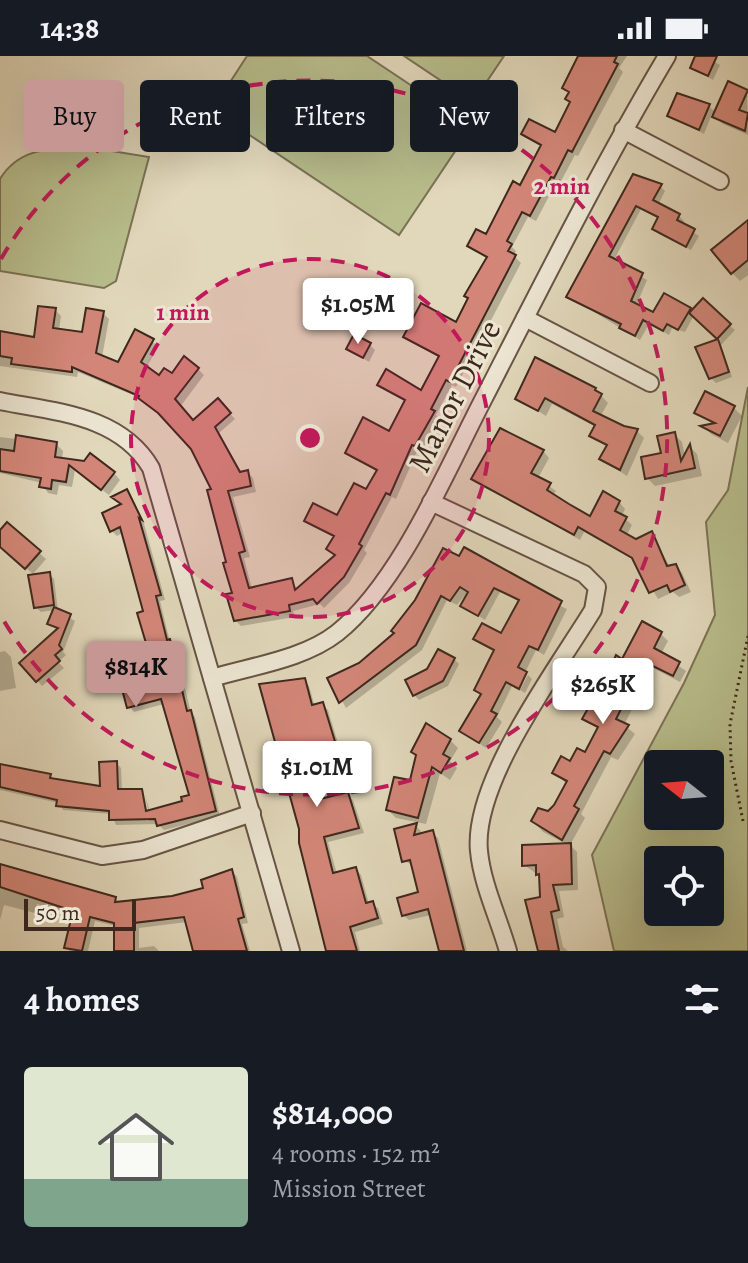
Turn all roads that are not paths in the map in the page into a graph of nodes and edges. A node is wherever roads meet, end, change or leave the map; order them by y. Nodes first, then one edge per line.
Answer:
1 (667, 56) edge
2 (623, 130) junction
3 (720, 181) dead end
4 (525, 318) junction
5 (650, 383) dead end
6 (0, 401) edge
7 (431, 502) junction
8 (212, 678) junction
9 (252, 813) junction
10 (0, 830) edge
11 (291, 951) edge
12 (508, 951) edge

1 - 2 street, Manor Drive
2 - 3 street
2 - 4 street, Manor Drive
4 - 5 street
4 - 7 street, Manor Drive
6 - 8 street
7 - 8 street, Manor Drive
7 - 12 street
8 - 9 street
9 - 10 street
9 - 11 street

